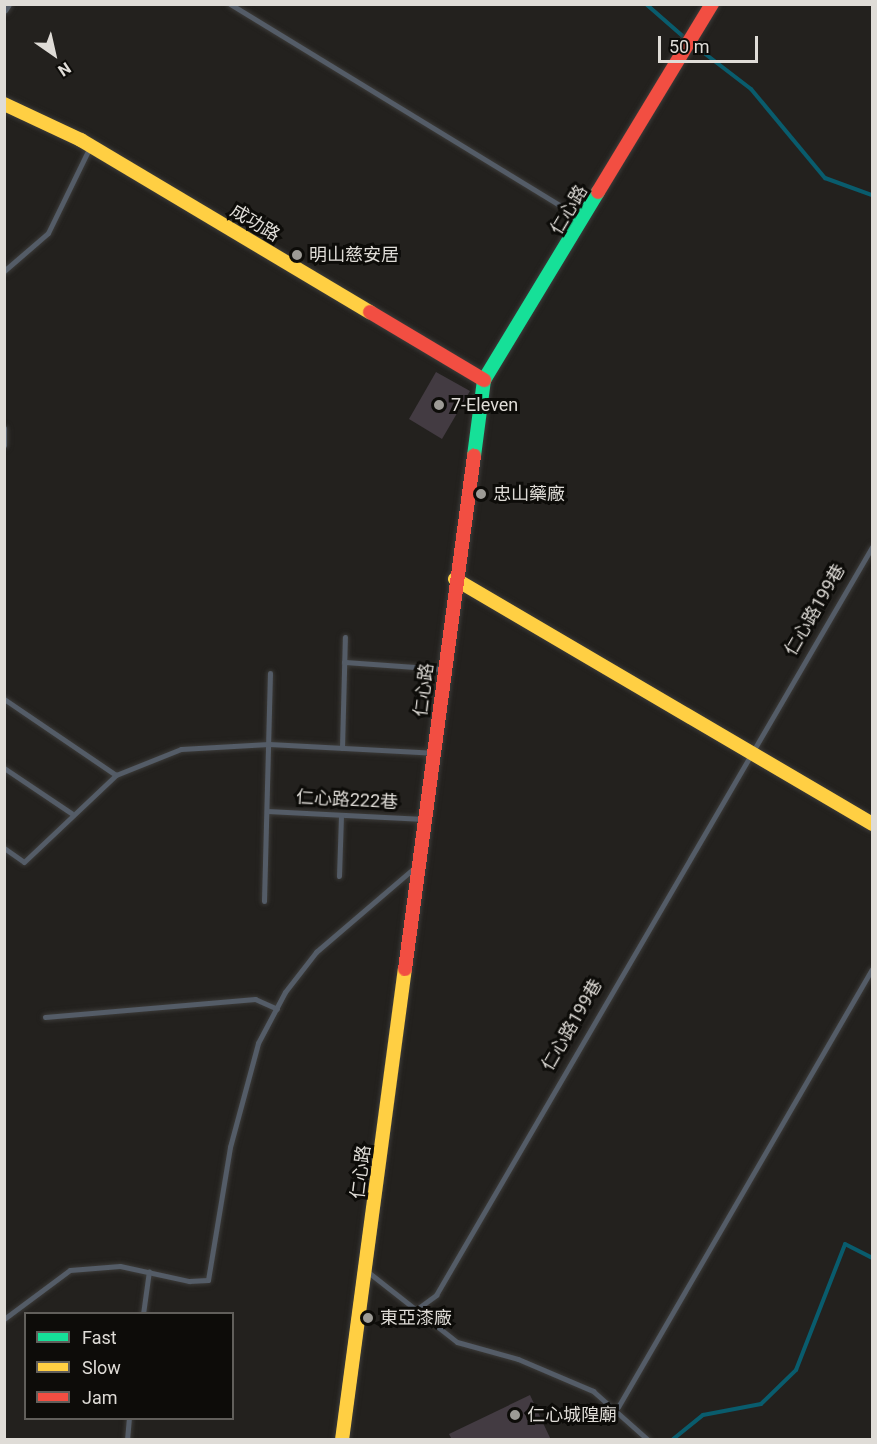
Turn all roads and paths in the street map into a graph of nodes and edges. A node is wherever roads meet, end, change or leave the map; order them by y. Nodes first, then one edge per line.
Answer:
1 (7, 4) edge
2 (230, 4) edge
3 (712, 4) edge
4 (4, 9) edge
5 (4, 104) edge
6 (91, 146) junction
7 (585, 220) junction
8 (4, 272) edge
9 (484, 380) junction
10 (4, 428) edge
11 (4, 445) edge
12 (873, 547) edge
13 (455, 579) junction
14 (345, 637) dead end
15 (344, 662) junction
16 (444, 669) junction
17 (270, 673) dead end
18 (4, 699) edge
19 (268, 744) junction
20 (342, 748) junction
21 (435, 753) junction
22 (752, 753) junction
23 (4, 768) edge
24 (116, 775) junction
25 (267, 811) junction
26 (71, 813) junction
27 (341, 814) junction
28 (425, 819) junction
29 (873, 824) edge
30 (4, 848) edge
31 (416, 867) junction
32 (339, 876) dead end
33 (264, 901) dead end
34 (873, 969) edge
35 (277, 1009) junction
36 (45, 1017) dead end
37 (149, 1271) junction
38 (366, 1272) junction
39 (417, 1309) junction
40 (143, 1312) edge
41 (4, 1319) edge
42 (618, 1407) junction
43 (129, 1420) edge
44 (127, 1440) edge
45 (342, 1440) edge
46 (648, 1440) edge

1 - 4 street
2 - 7 lane
3 - 7 street, 仁心路
5 - 6 street, 成功路
6 - 8 lane
6 - 9 street, 成功路
7 - 9 street, 仁心路
9 - 13 street, 仁心路
10 - 11 lane
12 - 22 lane, 仁心路199巷
13 - 16 street, 仁心路
13 - 22 street
14 - 15 lane
15 - 16 lane
15 - 20 lane
16 - 21 street, 仁心路
17 - 19 lane
18 - 24 lane
19 - 20 lane
19 - 24 lane
19 - 25 lane
20 - 21 lane
21 - 28 street, 仁心路
22 - 29 street
22 - 39 lane, 仁心路199巷
23 - 26 lane
24 - 26 lane
25 - 27 lane, 仁心路222巷
25 - 33 lane
26 - 30 lane
27 - 28 lane, 仁心路222巷
27 - 32 lane
28 - 31 street, 仁心路
31 - 35 lane
31 - 38 street, 仁心路
34 - 42 lane
35 - 36 lane
35 - 37 lane
37 - 40 lane
37 - 41 lane
38 - 39 lane
38 - 45 street, 仁心路
39 - 42 lane
42 - 46 lane
43 - 44 lane

